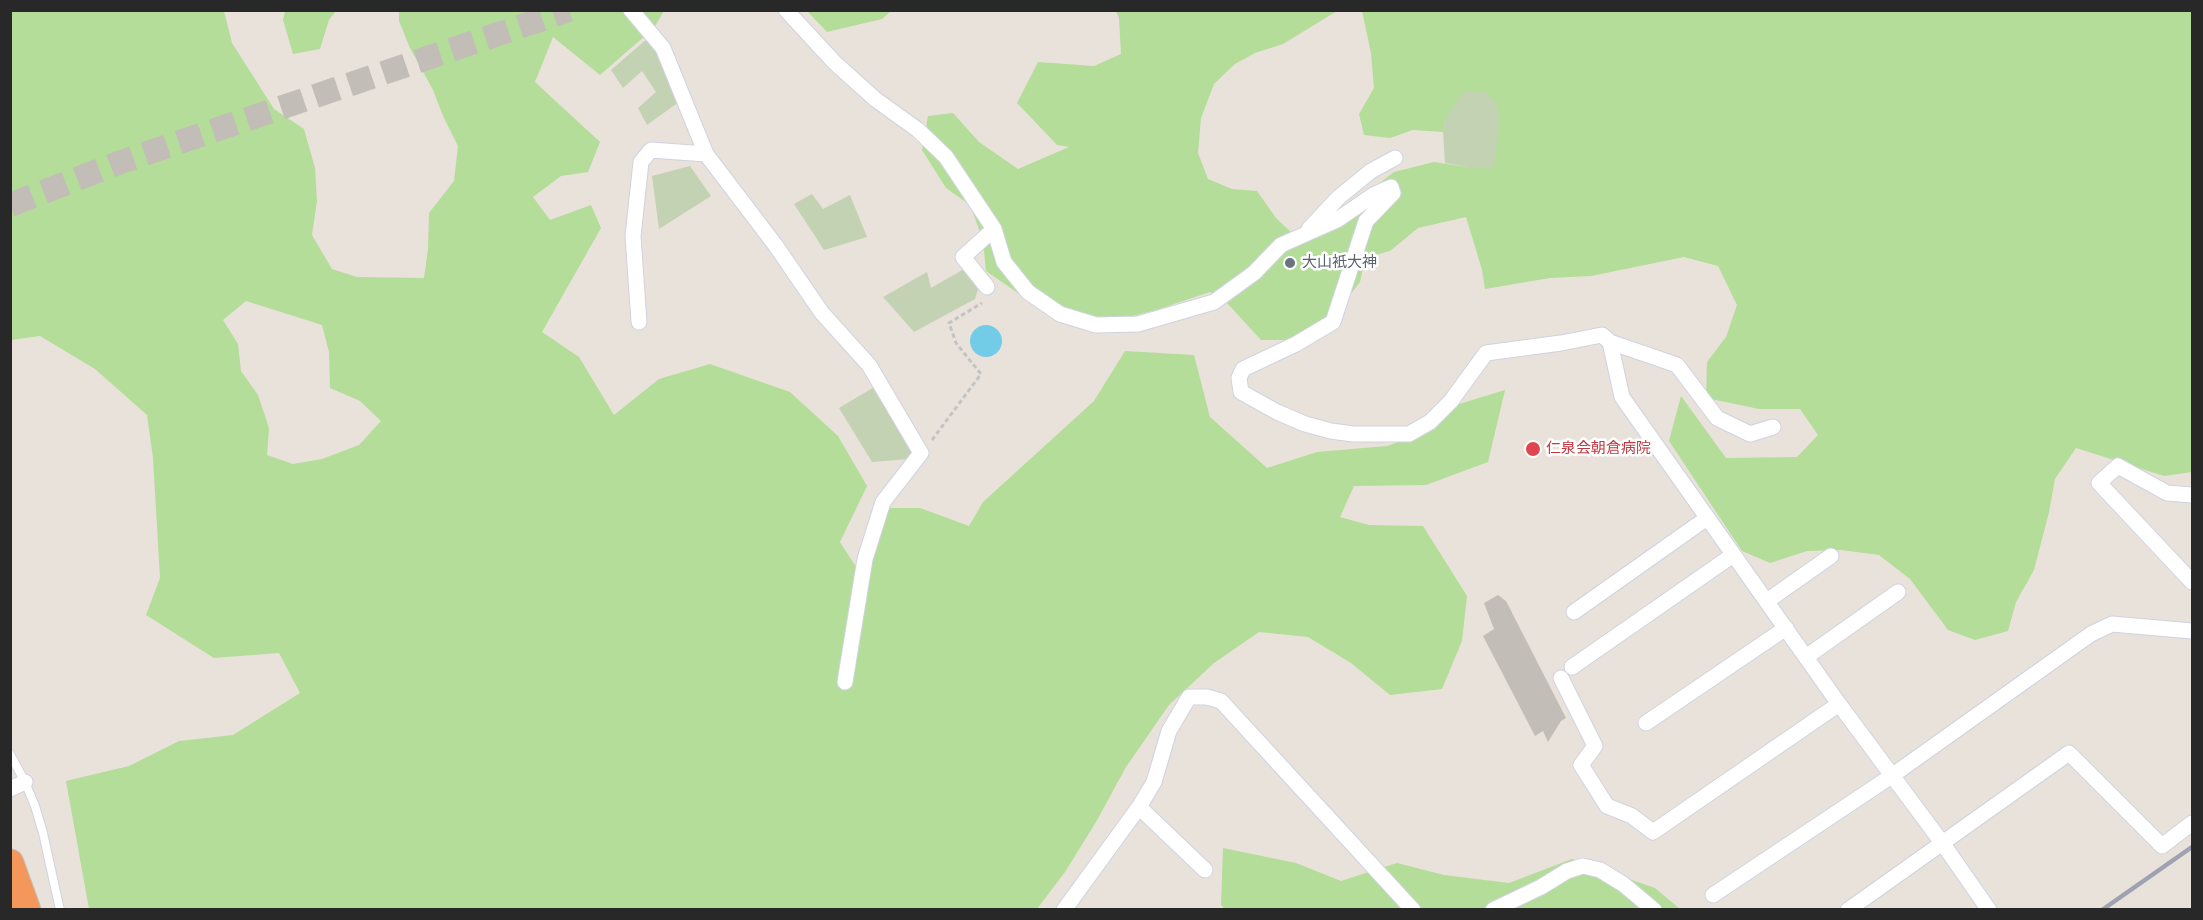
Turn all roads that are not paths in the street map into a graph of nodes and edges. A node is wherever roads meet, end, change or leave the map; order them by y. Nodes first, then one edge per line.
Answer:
1 (631, 10) edge
2 (786, 10) edge
3 (706, 154) junction
4 (1395, 158) dead end
5 (994, 229) junction
6 (1302, 236) junction
7 (987, 287) road end
8 (639, 322) dead end
9 (1610, 342) junction
10 (1773, 427) dead end
11 (2193, 495) edge
12 (1707, 518) junction
13 (1733, 555) junction
14 (1832, 556) dead end
15 (2193, 582) edge
16 (1898, 592) dead end
17 (1767, 601) junction
18 (1574, 612) dead end
19 (1786, 627) junction
20 (2193, 631) edge
21 (1806, 657) junction
22 (1572, 667) dead end
23 (1561, 678) dead end
24 (845, 682) dead end
25 (1839, 704) junction
26 (1646, 723) dead end
27 (10, 754) edge
28 (1893, 775) junction
29 (26, 782) junction
30 (10, 789) edge
31 (1139, 807) junction
32 (2193, 823) edge
33 (1943, 844) junction
34 (10, 863) edge
35 (1205, 870) dead end
36 (1713, 895) dead end
37 (27, 909) edge
38 (60, 909) edge
39 (1064, 909) edge
40 (1413, 909) edge
41 (1493, 909) edge
42 (1654, 909) edge
43 (1848, 909) edge
44 (1989, 909) edge

1 - 3 street
2 - 5 street
3 - 8 street
3 - 24 street
4 - 6 street
5 - 6 street
5 - 7 street
6 - 9 street
9 - 10 street
9 - 12 street
11 - 15 street
12 - 13 street
12 - 18 street
13 - 17 street
13 - 22 street
14 - 17 street
16 - 21 street
17 - 19 street
19 - 21 street
19 - 26 street
20 - 28 street
21 - 25 street
23 - 25 street
25 - 28 street
27 - 29 lane
28 - 33 street
28 - 36 street
29 - 30 street
29 - 38 lane
31 - 35 street
31 - 39 street
31 - 40 street
32 - 33 street
33 - 43 street
33 - 44 street
34 - 37 highway
41 - 42 street

